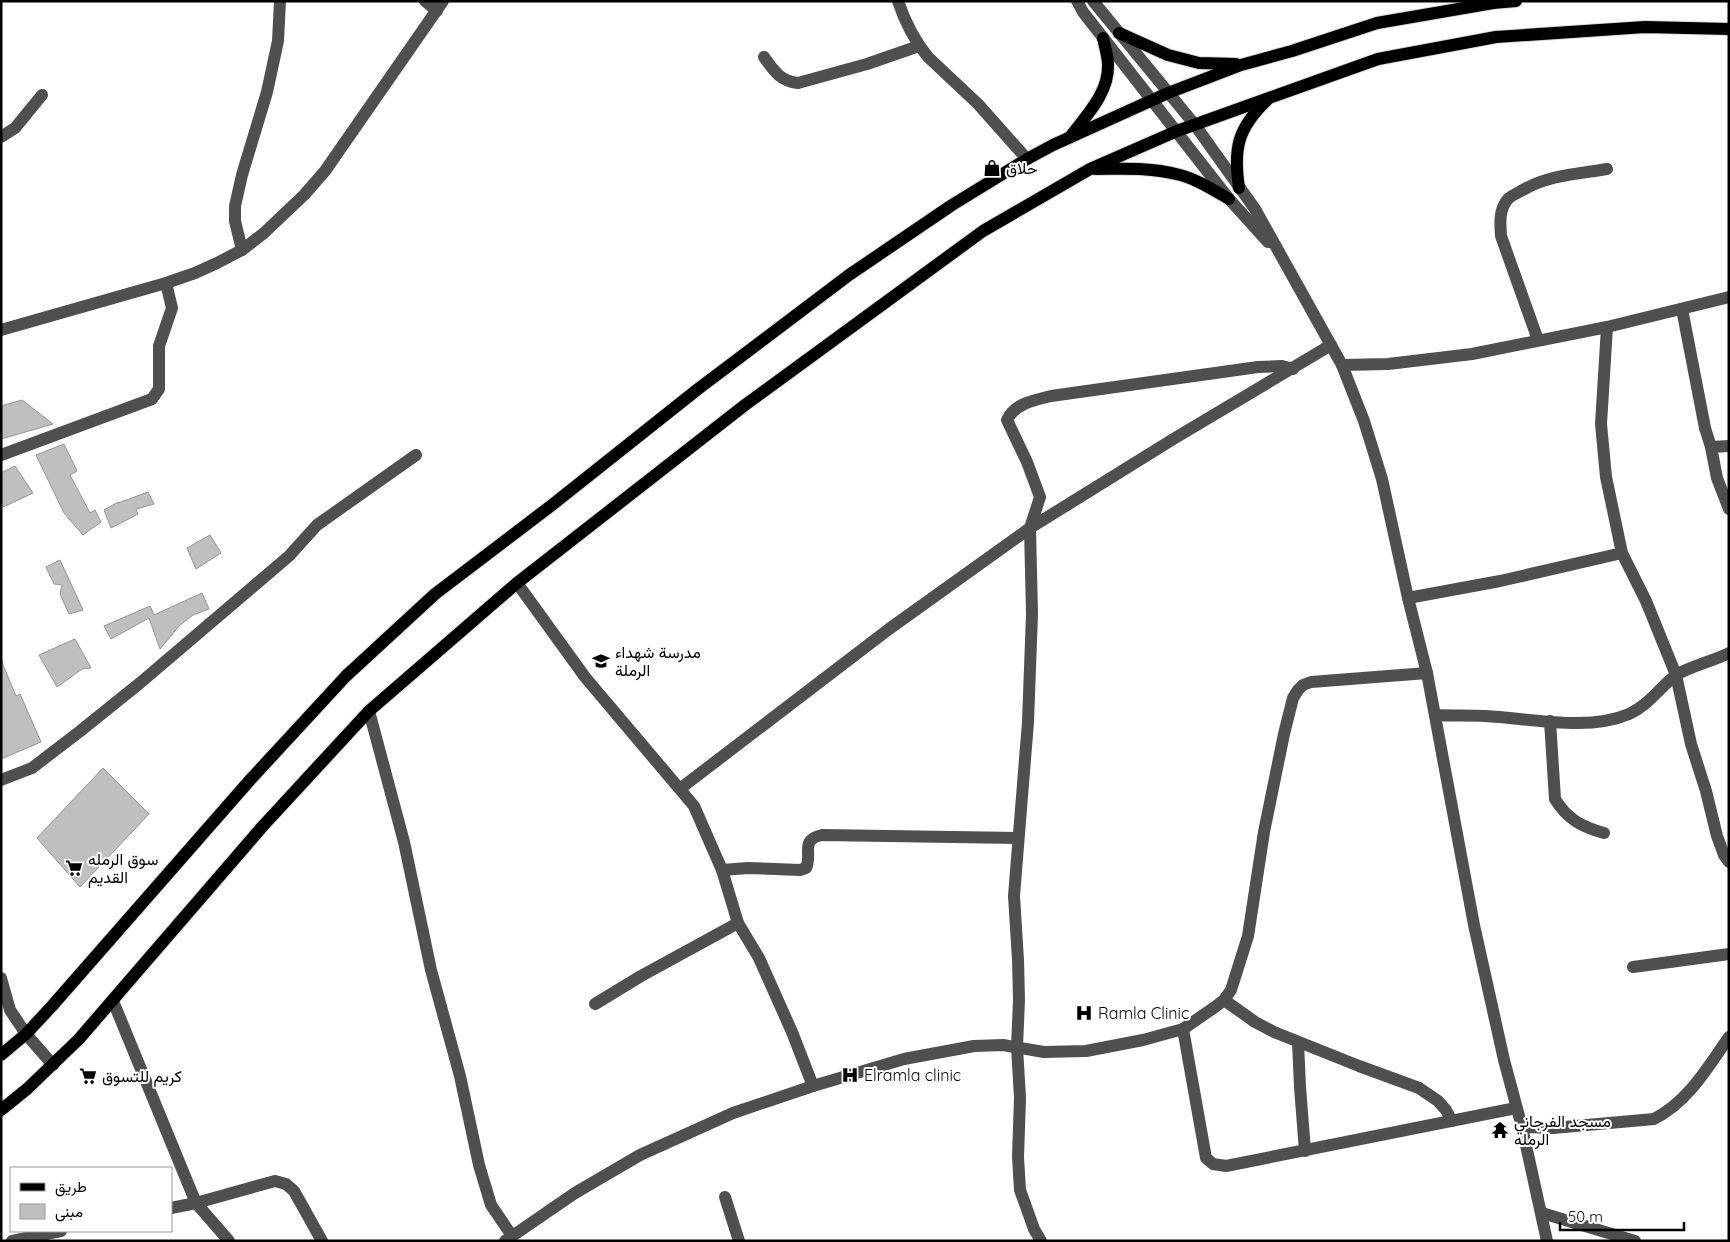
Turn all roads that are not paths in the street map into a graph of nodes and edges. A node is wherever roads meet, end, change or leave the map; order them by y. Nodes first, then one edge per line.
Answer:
1 (280, 1) edge
2 (425, 1) edge
3 (898, 1) edge
4 (1077, 1) edge
5 (1093, 1) edge
6 (1516, 1) edge
7 (440, 6) edge
8 (1729, 29) edge
9 (1119, 33) junction
10 (1103, 38) junction
11 (918, 46) junction
12 (764, 57) dead end
13 (1241, 65) junction
14 (1168, 93) junction
15 (42, 95) dead end
16 (1271, 96) junction
17 (1152, 100) junction
18 (1195, 125) junction
19 (1177, 131) junction
20 (1, 137) edge
21 (1070, 138) junction
22 (1027, 159) junction
23 (1090, 169) junction
24 (1606, 169) dead end
25 (1239, 188) junction
26 (1228, 198) junction
27 (242, 250) junction
28 (1278, 252) junction
29 (166, 283) junction
30 (1729, 297) edge
31 (1682, 309) junction
32 (1607, 327) junction
33 (1, 330) edge
34 (1538, 340) junction
35 (1331, 346) junction
36 (1342, 364) junction
37 (1293, 369) junction
38 (1729, 446) edge
39 (1711, 447) junction
40 (1, 455) edge
41 (416, 456) dead end
42 (1729, 509) edge
43 (1030, 528) junction
44 (1622, 554) junction
45 (517, 583) junction
46 (1408, 598) junction
47 (1729, 653) edge
48 (1427, 673) junction
49 (1676, 675) junction
50 (369, 711) junction
51 (1435, 715) junction
52 (1550, 721) junction
53 (1, 780) edge
54 (681, 788) junction
55 (1604, 833) dead end
56 (1018, 838) junction
57 (1729, 862) edge
58 (722, 870) junction
59 (738, 923) junction
60 (1729, 954) edge
61 (1633, 967) dead end
62 (1, 978) edge
63 (1224, 1000) junction
64 (113, 1001) junction
65 (595, 1004) dead end
66 (1183, 1029) junction
67 (26, 1034) junction
68 (1729, 1037) edge
69 (1298, 1042) junction
70 (1017, 1047) junction
71 (1, 1055) edge
72 (53, 1065) junction
73 (813, 1086) junction
74 (1516, 1108) junction
75 (1, 1110) edge
76 (1452, 1121) junction
77 (1522, 1127) junction
78 (1305, 1151) junction
79 (725, 1198) dead end
80 (196, 1203) junction
81 (172, 1208) edge
82 (1542, 1213) junction
83 (56, 1232) edge
84 (508, 1238) edge
85 (12, 1241) edge
86 (229, 1241) edge
87 (322, 1241) edge
88 (739, 1241) edge
89 (1041, 1241) edge
90 (1547, 1241) edge
91 (1635, 1241) edge

1 - 27 street
2 - 7 street
3 - 11 street
4 - 10 street
5 - 9 street
6 - 13 main road
7 - 27 street
8 - 16 main road
9 - 13 main road
9 - 14 street
10 - 17 street
10 - 21 main road
11 - 12 street
11 - 22 street
13 - 14 main road
14 - 17 main road
14 - 18 street
15 - 20 street
16 - 18 main road
16 - 25 main road
17 - 19 street
17 - 21 main road
18 - 19 main road
18 - 25 street
19 - 23 main road
19 - 26 street
21 - 22 main road
22 - 67 main road
23 - 26 main road
23 - 45 main road
24 - 34 street
25 - 28 street
26 - 28 street
27 - 29 street
28 - 35 street
29 - 33 street
29 - 40 street
30 - 31 street
31 - 32 street
31 - 39 street
32 - 34 street
32 - 44 street
34 - 36 street
35 - 36 street
35 - 37 street
36 - 46 street
37 - 43 street
37 - 43 street
38 - 39 street
39 - 42 street
41 - 53 street
43 - 54 street
43 - 56 street
44 - 46 street
44 - 49 street
45 - 50 main road
45 - 54 street
46 - 48 street
47 - 49 street
48 - 51 street
48 - 63 street
49 - 52 street
49 - 57 street
50 - 64 main road
50 - 84 street
51 - 52 street
51 - 74 street
52 - 55 street
54 - 58 street
56 - 58 street
56 - 70 street
58 - 59 street
59 - 65 street
59 - 73 street
60 - 61 street
62 - 67 street
63 - 66 street
63 - 69 street
64 - 72 main road
64 - 80 street
66 - 70 street
66 - 78 street
67 - 71 main road
67 - 72 street
68 - 77 street
69 - 76 street
69 - 78 street
70 - 73 street
70 - 89 street
72 - 75 main road
73 - 84 street
74 - 76 street
74 - 77 street
76 - 78 street
77 - 82 street
79 - 88 street
80 - 81 street
80 - 86 street
80 - 87 street
82 - 90 street
82 - 91 street
83 - 85 street

